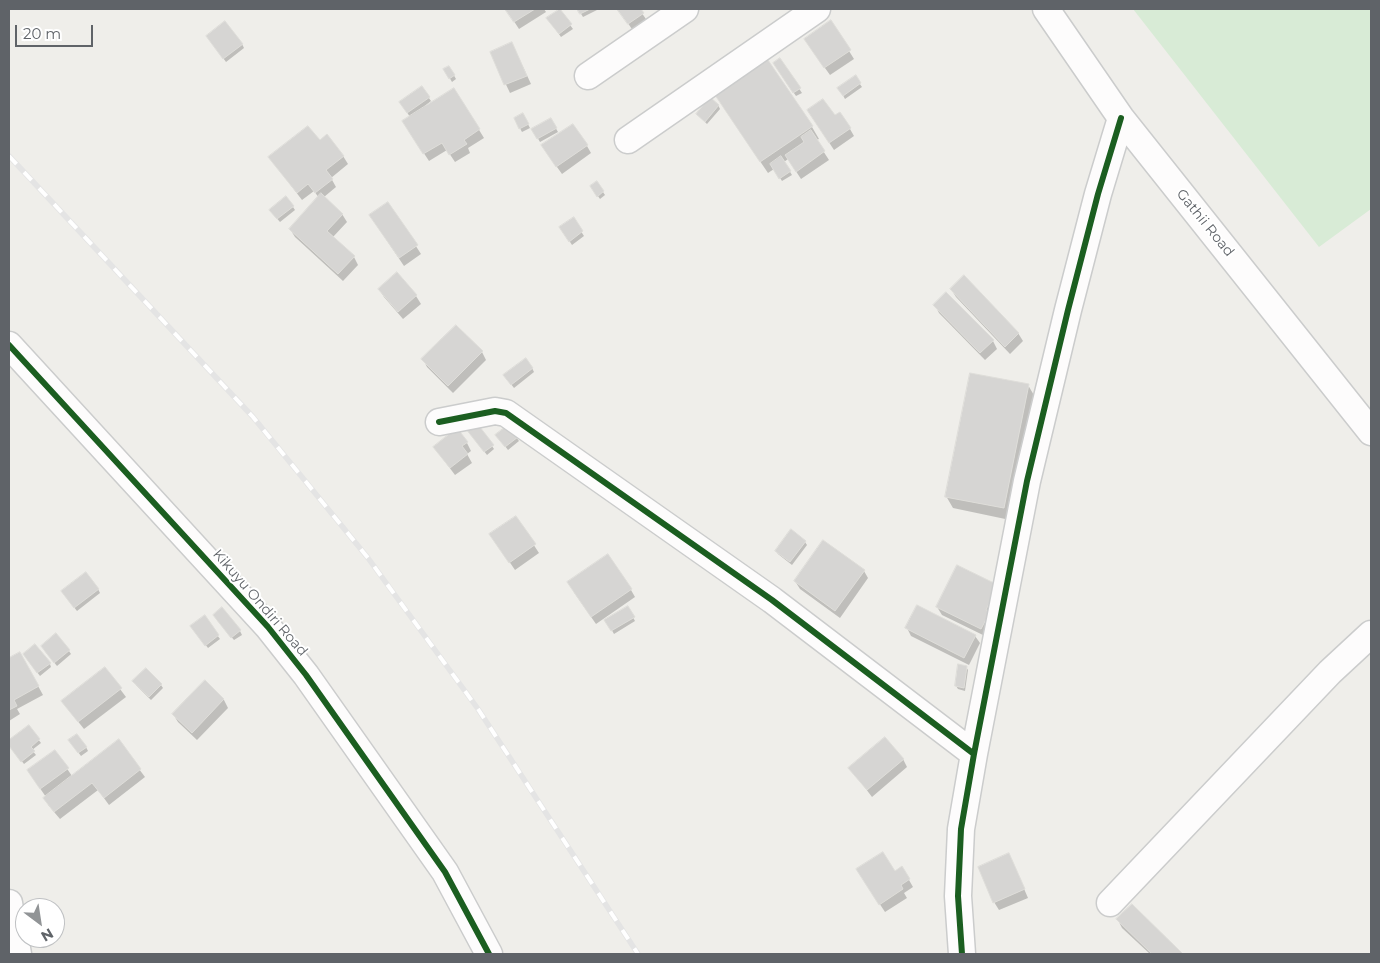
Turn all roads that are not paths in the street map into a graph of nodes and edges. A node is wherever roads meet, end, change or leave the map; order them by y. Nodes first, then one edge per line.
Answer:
1 (685, 9) edge
2 (816, 9) edge
3 (1046, 9) edge
4 (588, 76) dead end
5 (1121, 118) junction
6 (628, 140) dead end
7 (9, 345) edge
8 (439, 422) dead end
9 (1371, 432) edge
10 (1371, 634) edge
11 (974, 754) junction
12 (9, 903) edge
13 (1110, 903) dead end
14 (18, 954) edge
15 (489, 954) edge
16 (962, 954) edge

1 - 4 street
2 - 6 street
3 - 5 street, Gathii Road
5 - 9 street, Gathii Road
5 - 11 street
7 - 15 street, Kikuyu Ondiri Road
8 - 11 street
10 - 13 street
11 - 16 street
12 - 14 street

